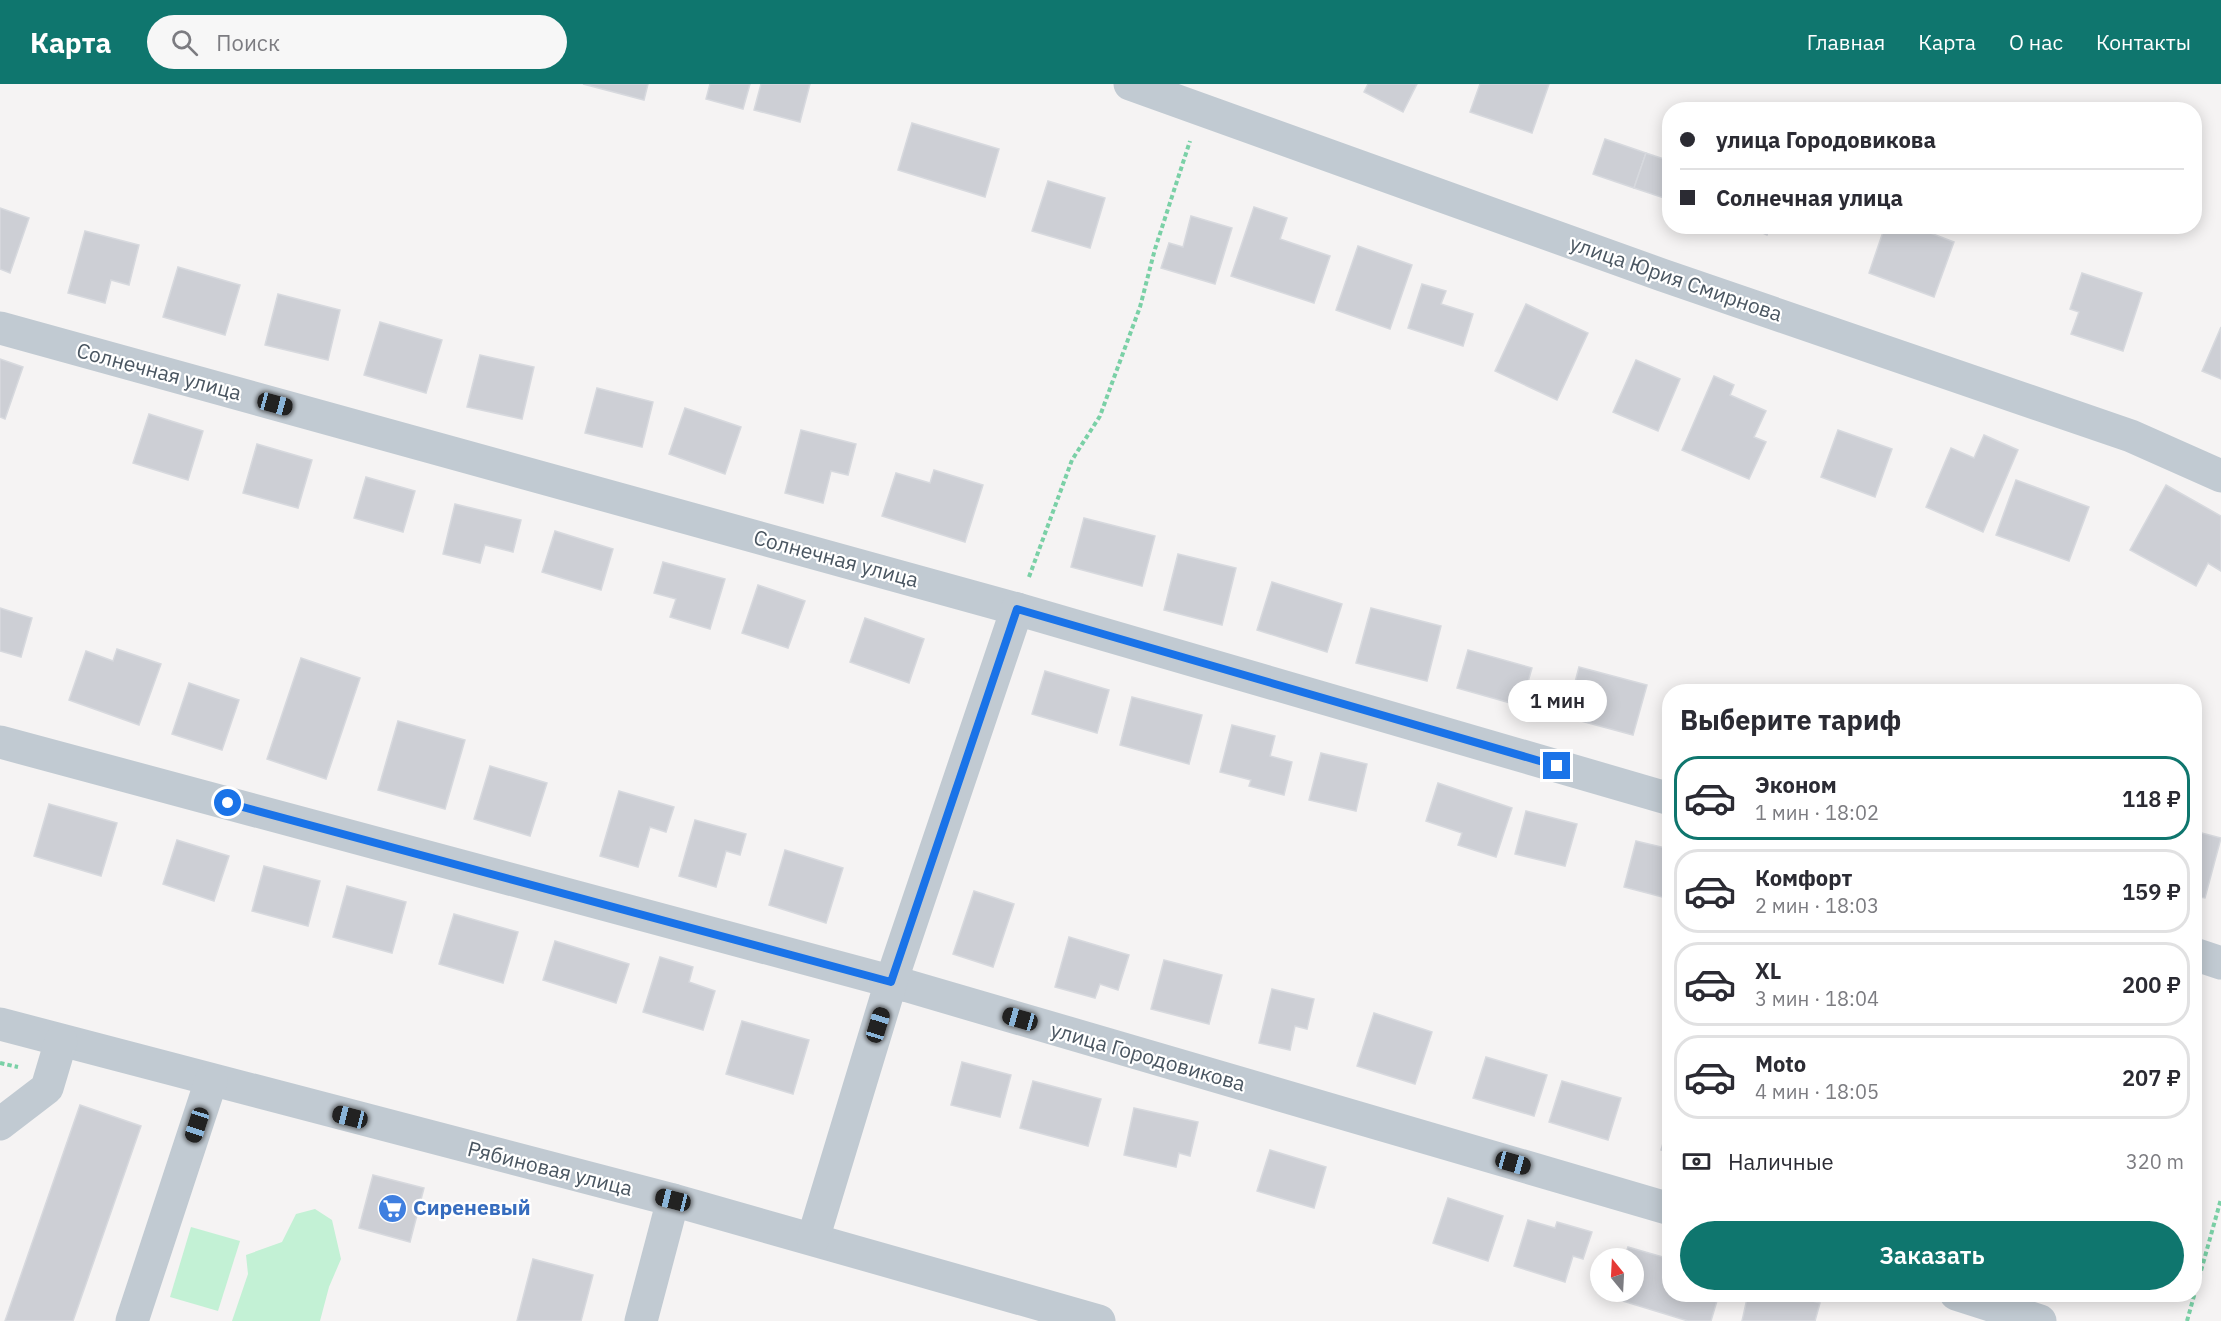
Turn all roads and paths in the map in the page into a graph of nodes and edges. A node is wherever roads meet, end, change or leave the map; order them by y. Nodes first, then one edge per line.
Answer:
1 (1130, 84) edge
2 (1199, 109) junction
3 (0, 327) edge
4 (2221, 476) edge
5 (1017, 609) junction
6 (0, 742) edge
7 (1662, 797) edge
8 (2202, 957) edge
9 (2221, 963) edge
10 (891, 982) junction
11 (0, 1024) edge
12 (61, 1041) junction
13 (211, 1081) junction
14 (0, 1124) edge
15 (2221, 1199) edge
16 (673, 1200) junction
17 (1662, 1207) edge
18 (813, 1239) junction
19 (2202, 1267) edge
20 (1981, 1302) edge
21 (2192, 1302) edge
22 (132, 1321) edge
23 (641, 1321) edge
24 (1099, 1321) edge
25 (2040, 1321) edge
26 (2187, 1321) edge

1 - 2 street, улица Юрия Смирнова
2 - 4 street, улица Юрия Смирнова
2 - 5 path
3 - 5 street, Солнечная улица
5 - 7 street, Солнечная улица
5 - 10 street
6 - 10 street, улица Городовикова
8 - 9 street
10 - 17 street, улица Городовикова
10 - 18 street
11 - 12 street, Рябиновая улица
12 - 13 street, Рябиновая улица
12 - 14 street
13 - 16 street, Рябиновая улица
13 - 22 street
15 - 19 path
16 - 18 street, Рябиновая улица
16 - 23 street
18 - 24 street, Рябиновая улица
20 - 25 street
21 - 26 path

